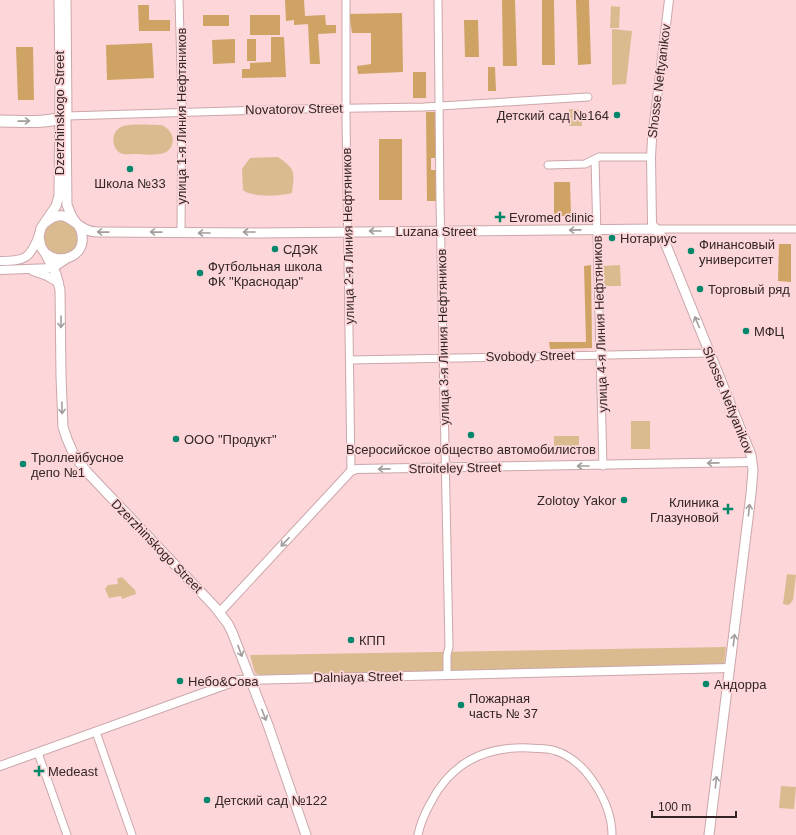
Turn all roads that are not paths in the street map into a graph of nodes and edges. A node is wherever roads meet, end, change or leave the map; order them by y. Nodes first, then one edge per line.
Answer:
1 (59, 0) edge
2 (65, 0) edge
3 (179, 0) edge
4 (346, 0) edge
5 (438, 0) edge
6 (669, 0) edge
7 (588, 97) dead end
8 (439, 107) junction
9 (346, 108) junction
10 (182, 112) junction
11 (62, 117) junction
12 (0, 121) edge
13 (651, 156) junction
14 (595, 159) junction
15 (548, 165) dead end
16 (45, 223) junction
17 (77, 223) junction
18 (656, 229) junction
19 (796, 229) edge
20 (597, 230) junction
21 (348, 231) junction
22 (441, 231) junction
23 (182, 232) junction
24 (39, 234) junction
25 (46, 254) junction
26 (68, 258) junction
27 (0, 262) edge
28 (53, 268) junction
29 (25, 269) junction
30 (0, 270) edge
31 (59, 283) junction
32 (710, 353) junction
33 (601, 354) junction
34 (444, 358) junction
35 (350, 360) junction
36 (752, 462) junction
37 (603, 466) junction
38 (445, 468) junction
39 (351, 471) junction
40 (220, 612) junction
41 (730, 668) junction
42 (447, 674) junction
43 (250, 679) junction
44 (96, 732) junction
45 (38, 753) junction
46 (0, 766) edge
47 (67, 835) edge
48 (132, 835) edge
49 (306, 835) edge
50 (418, 835) edge
51 (612, 835) edge
52 (709, 835) edge

1 - 11 main road, Dzerzhinskogo Street
2 - 11 main road, Dzerzhinskogo Street
3 - 10 street, улица 1-я Линия Нефтяников
4 - 9 street, улица 2-я Линия Нефтяников
5 - 8 street, улица 3-я Линия Нефтяников
6 - 13 street, Shosse Neftyanikov
7 - 8 street, Novatorov Street
8 - 9 street, Novatorov Street
8 - 22 street, улица 3-я Линия Нефтяников
9 - 10 street, Novatorov Street
9 - 21 street, улица 2-я Линия Нефтяников
10 - 11 street, Novatorov Street
10 - 23 street, улица 1-я Линия Нефтяников
12 -> 11 main road, Novatorov Street
11 - 16 main road, Dzerzhinskogo Street
11 - 17 main road, Dzerzhinskogo Street
13 - 14 street
13 - 18 street, Shosse Neftyanikov
14 - 15 street
14 - 20 street, улица 4-я Линия Нефтяников
16 - 17 main road
16 - 24 main road, Dzerzhinskogo Street
23 -> 17 main road, Luzana Street
17 - 26 main road, Dzerzhinskogo Street
18 - 19 street, Luzana Street
18 - 20 main road, Luzana Street
32 -> 18 main road, Shosse Neftyanikov
20 -> 22 main road, Luzana Street
20 - 33 street, улица 4-я Линия Нефтяников
22 -> 21 main road, Luzana Street
21 -> 23 main road, Luzana Street
21 - 35 street, улица 2-я Линия Нефтяников
22 - 34 street, улица 3-я Линия Нефтяников
24 - 25 main road, Dzerzhinskogo Street
24 - 27 street
25 - 26 main road
25 - 28 main road, Dzerzhinskogo Street
26 - 28 street
28 - 29 street
28 - 31 main road, Dzerzhinskogo Street
29 - 30 street
29 - 31 street
31 -> 40 main road, Dzerzhinskogo Street
32 - 33 street, Svobody Street
32 - 36 main road, Shosse Neftyanikov
33 - 34 street, Svobody Street
33 - 37 street, улица 4-я Линия Нефтяников
34 - 35 street, Svobody Street
34 - 38 street, улица 3-я Линия Нефтяников
35 - 39 street, улица 2-я Линия Нефтяников
36 -> 37 street, Stroiteley Street
41 -> 36 main road, Shosse Neftyanikov
37 -> 38 street, Stroiteley Street
38 -> 39 street, Stroiteley Street
38 - 42 street, улица 3-я Линия Нефтяников
39 -> 40 street
40 -> 43 main road, Dzerzhinskogo Street
41 - 42 street, Dalniaya Street
52 -> 41 main road, Shosse Neftyanikov
42 - 43 street, Dalniaya Street
43 - 44 street, Dalniaya Street
43 -> 49 main road, Dzerzhinskogo Street
44 - 45 street, Dalniaya Street
44 - 48 street
45 - 46 street, Dalniaya Street
45 - 47 street
50 - 51 street

